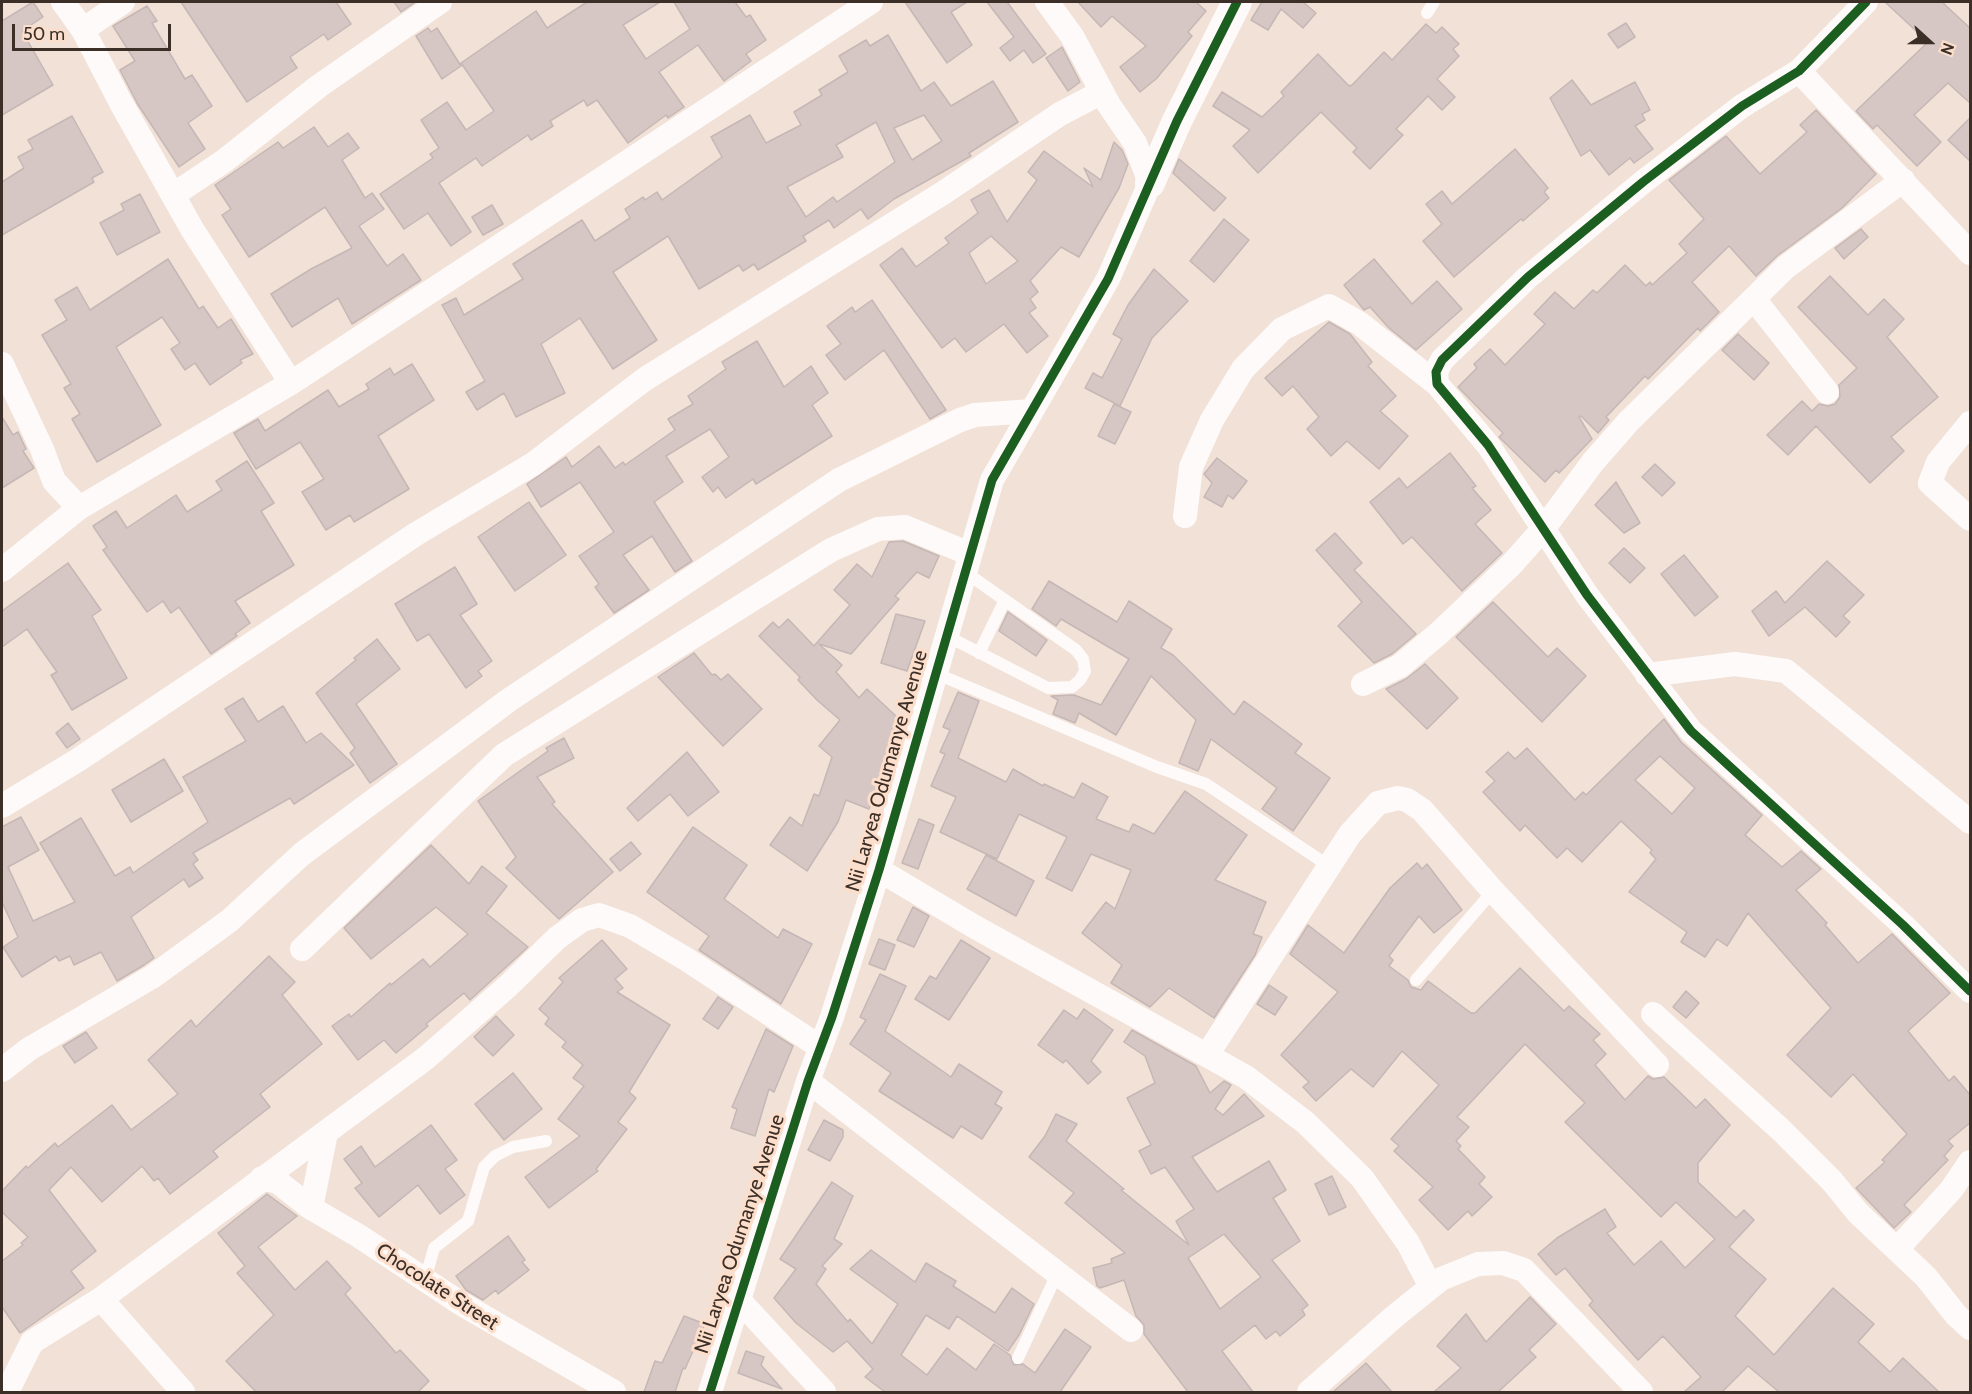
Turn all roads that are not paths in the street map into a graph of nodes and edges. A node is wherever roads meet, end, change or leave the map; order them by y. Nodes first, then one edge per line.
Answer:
1 (63, 2) edge
2 (123, 2) edge
3 (440, 2) edge
4 (871, 2) edge
5 (1047, 2) edge
6 (1238, 2) edge
7 (1434, 2) edge
8 (1866, 2) edge
9 (1427, 13) dead end
10 (84, 30) junction
11 (1799, 71) junction
12 (1102, 92) junction
13 (1903, 180) junction
14 (1150, 183) junction
15 (173, 195) junction
16 (1971, 253) edge
17 (1754, 298) junction
18 (2, 363) edge
19 (291, 383) junction
20 (1437, 384) junction
21 (1827, 392) dead end
22 (1032, 411) junction
23 (1971, 423) edge
24 (79, 508) junction
25 (1185, 516) dead end
26 (1971, 519) edge
27 (1544, 528) junction
28 (968, 562) junction
29 (2, 570) edge
30 (1005, 600) junction
31 (945, 635) junction
32 (979, 652) junction
33 (935, 673) junction
34 (1647, 675) junction
35 (1363, 684) dead end
36 (2, 806) edge
37 (1971, 822) edge
38 (1329, 866) junction
39 (879, 870) junction
40 (1493, 891) junction
41 (302, 949) dead end
42 (1416, 980) dead end
43 (1971, 991) edge
44 (1653, 1014) dead end
45 (820, 1047) junction
46 (1206, 1055) junction
47 (1657, 1065) dead end
48 (2, 1070) edge
49 (808, 1080) junction
50 (326, 1133) junction
51 (546, 1141) dead end
52 (1971, 1162) edge
53 (262, 1178) junction
54 (311, 1208) junction
55 (1898, 1248) junction
56 (1057, 1274) junction
57 (425, 1280) junction
58 (1431, 1287) junction
59 (101, 1299) junction
60 (738, 1299) junction
61 (1971, 1328) edge
62 (1131, 1330) dead end
63 (1018, 1358) dead end
64 (7, 1392) edge
65 (183, 1392) edge
66 (614, 1392) edge
67 (710, 1392) edge
68 (824, 1392) edge
69 (1309, 1392) edge
70 (1641, 1392) edge

1 - 10 street
2 - 10 street
3 - 15 street
4 - 19 street
5 - 12 street
6 - 14 street
7 - 9 lane
8 - 11 street
10 - 15 street
11 - 13 street
11 - 20 street
12 - 14 street
12 - 36 street
13 - 16 street
13 - 17 street
14 - 22 street, Nii Laryea Odumanye Avenue
15 - 19 street
17 - 21 street
17 - 27 street
18 - 24 street
19 - 24 street
20 - 25 street
20 - 27 street
22 - 28 street, Nii Laryea Odumanye Avenue
22 - 48 street
23 - 26 street
24 - 29 street
27 - 34 street
27 - 35 street
28 - 30 lane
28 - 31 street, Nii Laryea Odumanye Avenue
28 - 41 street
30 - 32 lane
30 - 32 lane
31 - 32 lane
31 - 33 street, Nii Laryea Odumanye Avenue
33 - 38 lane
33 - 39 street, Nii Laryea Odumanye Avenue
34 - 37 street
34 - 43 street
38 - 40 street
38 - 46 street
39 - 45 street, Nii Laryea Odumanye Avenue
39 - 46 street
40 - 42 lane
40 - 47 street
44 - 55 street
45 - 49 street, Nii Laryea Odumanye Avenue
45 - 50 street
46 - 58 street
49 - 56 street
49 - 60 street, Nii Laryea Odumanye Avenue
50 - 53 street
50 - 54 street
51 - 57 lane
52 - 55 street
53 - 54 street, Chocolate Street
53 - 59 street
54 - 57 street, Chocolate Street
55 - 61 street
56 - 62 street
56 - 63 lane
57 - 66 street, Chocolate Street
58 - 69 street
58 - 70 street
59 - 64 street
59 - 65 street
60 - 67 street, Nii Laryea Odumanye Avenue
60 - 68 street

